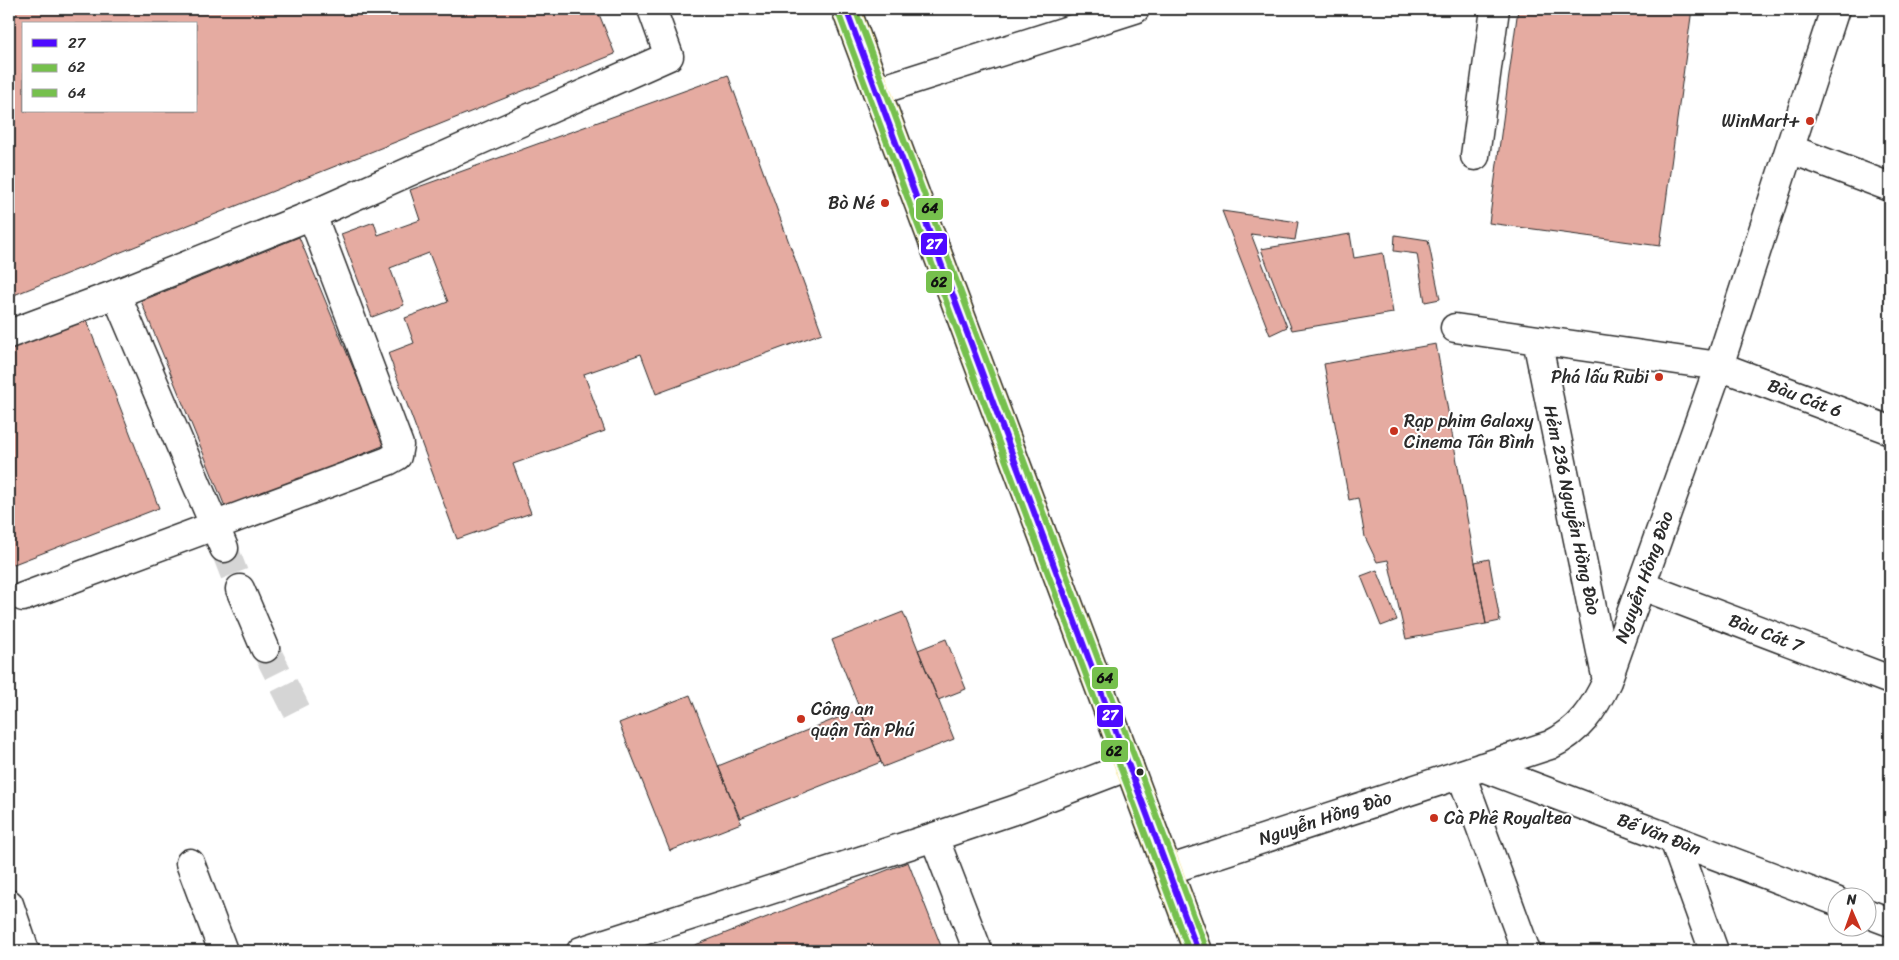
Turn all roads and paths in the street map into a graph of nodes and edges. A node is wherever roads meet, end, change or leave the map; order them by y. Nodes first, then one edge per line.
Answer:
1 (652, 9) edge
2 (846, 9) edge
3 (1135, 9) edge
4 (1495, 9) edge
5 (1835, 9) edge
6 (877, 91) junction
7 (1790, 149) junction
8 (1474, 156) dead end
9 (1890, 187) edge
10 (312, 214) junction
11 (116, 294) junction
12 (1455, 328) dead end
13 (9, 334) edge
14 (1537, 340) junction
15 (1719, 366) junction
16 (1890, 430) edge
17 (220, 536) junction
18 (1642, 586) junction
19 (240, 589) tunnel mouth
20 (23, 597) dead end
21 (265, 648) tunnel mouth
22 (1890, 680) edge
23 (1607, 681) junction
24 (1129, 766) junction
25 (1472, 771) junction
26 (934, 837) junction
27 (1674, 840) junction
28 (190, 863) dead end
29 (1168, 870) junction
30 (1826, 897) edge
31 (9, 904) edge
32 (1876, 917) edge
33 (1890, 922) edge
34 (25, 951) edge
35 (223, 951) edge
36 (581, 951) edge
37 (978, 951) edge
38 (1198, 951) edge
39 (1526, 951) edge
40 (1714, 951) edge

1 - 10 street
2 - 6 main road
3 - 6 street
4 - 8 street
5 - 7 street, Nguyễn Hồng Đào
6 - 24 main road
7 - 9 street
7 - 15 street, Nguyễn Hồng Đào
10 - 11 street
10 - 17 street
11 - 13 street
11 - 17 street
12 - 14 street, Bàu Cát 6
14 - 15 street, Bàu Cát 6
14 - 23 street, Hẻm 236 Nguyễn Hồng Đào
15 - 16 street, Bàu Cát 6
15 - 18 street, Nguyễn Hồng Đào
17 - 20 street
18 - 22 street, Bàu Cát 7
18 - 23 street, Nguyễn Hồng Đào
19 - 21 street
23 - 25 street, Nguyễn Hồng Đào
24 - 26 street
24 - 29 main road
25 - 27 street, Bế Văn Đàn
25 - 29 street, Nguyễn Hồng Đào
25 - 39 street
26 - 36 street
26 - 37 street
27 - 30 street, Bế Văn Đàn
27 - 40 street
28 - 35 street
29 - 38 main road
31 - 34 street
32 - 33 street

